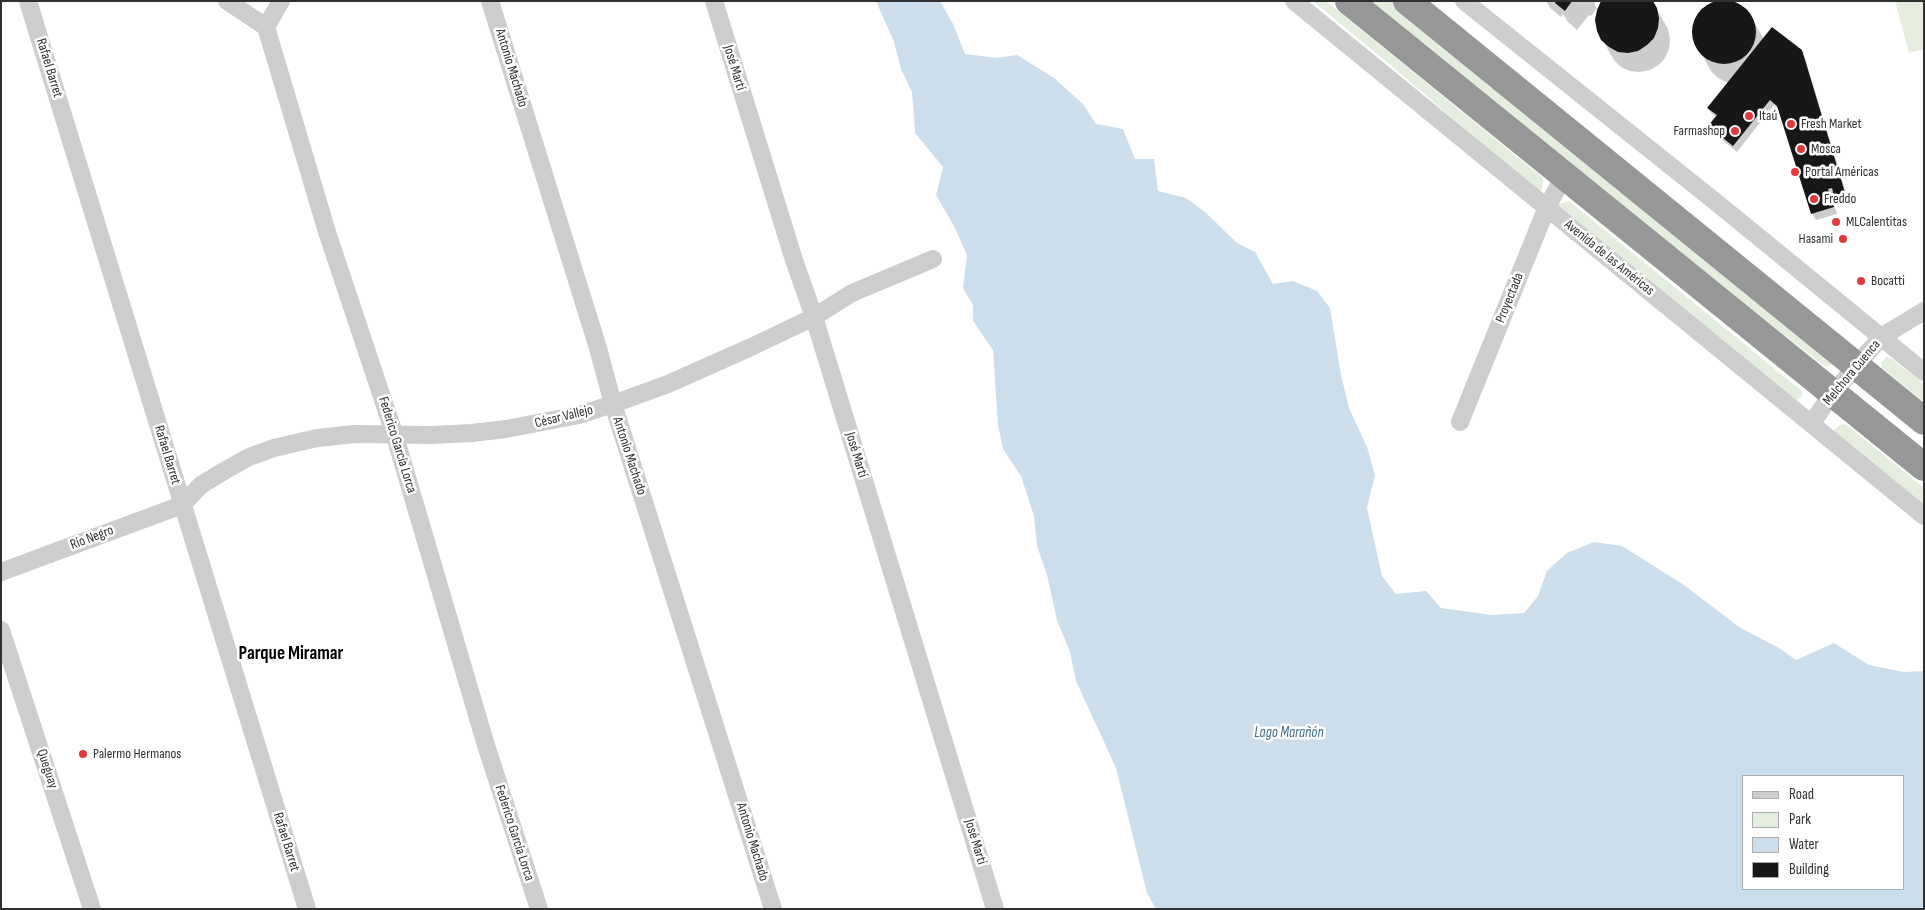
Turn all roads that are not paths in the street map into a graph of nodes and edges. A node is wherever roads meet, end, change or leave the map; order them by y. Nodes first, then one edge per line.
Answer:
1 (28, 1) edge
2 (227, 1) edge
3 (281, 1) edge
4 (490, 1) edge
5 (714, 1) edge
6 (1294, 1) edge
7 (1349, 1) edge
8 (1407, 1) edge
9 (1464, 1) edge
10 (266, 27) junction
11 (1564, 176) junction
12 (1547, 207) junction
13 (933, 259) dead end
14 (1924, 311) edge
15 (814, 318) junction
16 (1881, 338) junction
17 (1856, 365) junction
18 (1924, 372) edge
19 (1833, 393) junction
20 (613, 404) junction
21 (1924, 420) edge
22 (1460, 422) dead end
23 (1811, 424) junction
24 (394, 433) junction
25 (1924, 467) edge
26 (182, 505) junction
27 (1924, 516) edge
28 (1, 572) edge
29 (1, 630) edge
30 (92, 909) edge
31 (307, 909) edge
32 (539, 909) edge
33 (773, 909) edge
34 (996, 909) edge

1 - 26 street, Rafael Barret
2 - 10 street
3 - 10 street
4 - 20 street, Antonio Machado
5 - 15 street, José Martí
6 - 12 street, Avenida de las Américas
7 - 11 highway
8 - 17 highway
9 - 16 street
10 - 24 street, Federico García Lorca
11 - 12 street, Proyectada
11 - 19 highway
12 - 22 street, Proyectada
12 - 23 street, Avenida de las Américas
13 - 15 street, César Vallejo
14 - 16 street, Melchora Cuenca
15 - 20 street, César Vallejo
15 - 34 street, José Martí
16 - 17 street, Melchora Cuenca
16 - 18 street
17 - 19 street, Melchora Cuenca
17 - 21 highway
19 - 23 street, Melchora Cuenca
19 - 25 highway
20 - 24 street, César Vallejo
20 - 33 street, Antonio Machado
23 - 27 street, Avenida de las Américas
24 - 26 street, César Vallejo
24 - 32 street, Federico García Lorca
26 - 28 street, Río Negro
26 - 31 street, Rafael Barret
29 - 30 street, Queguay

